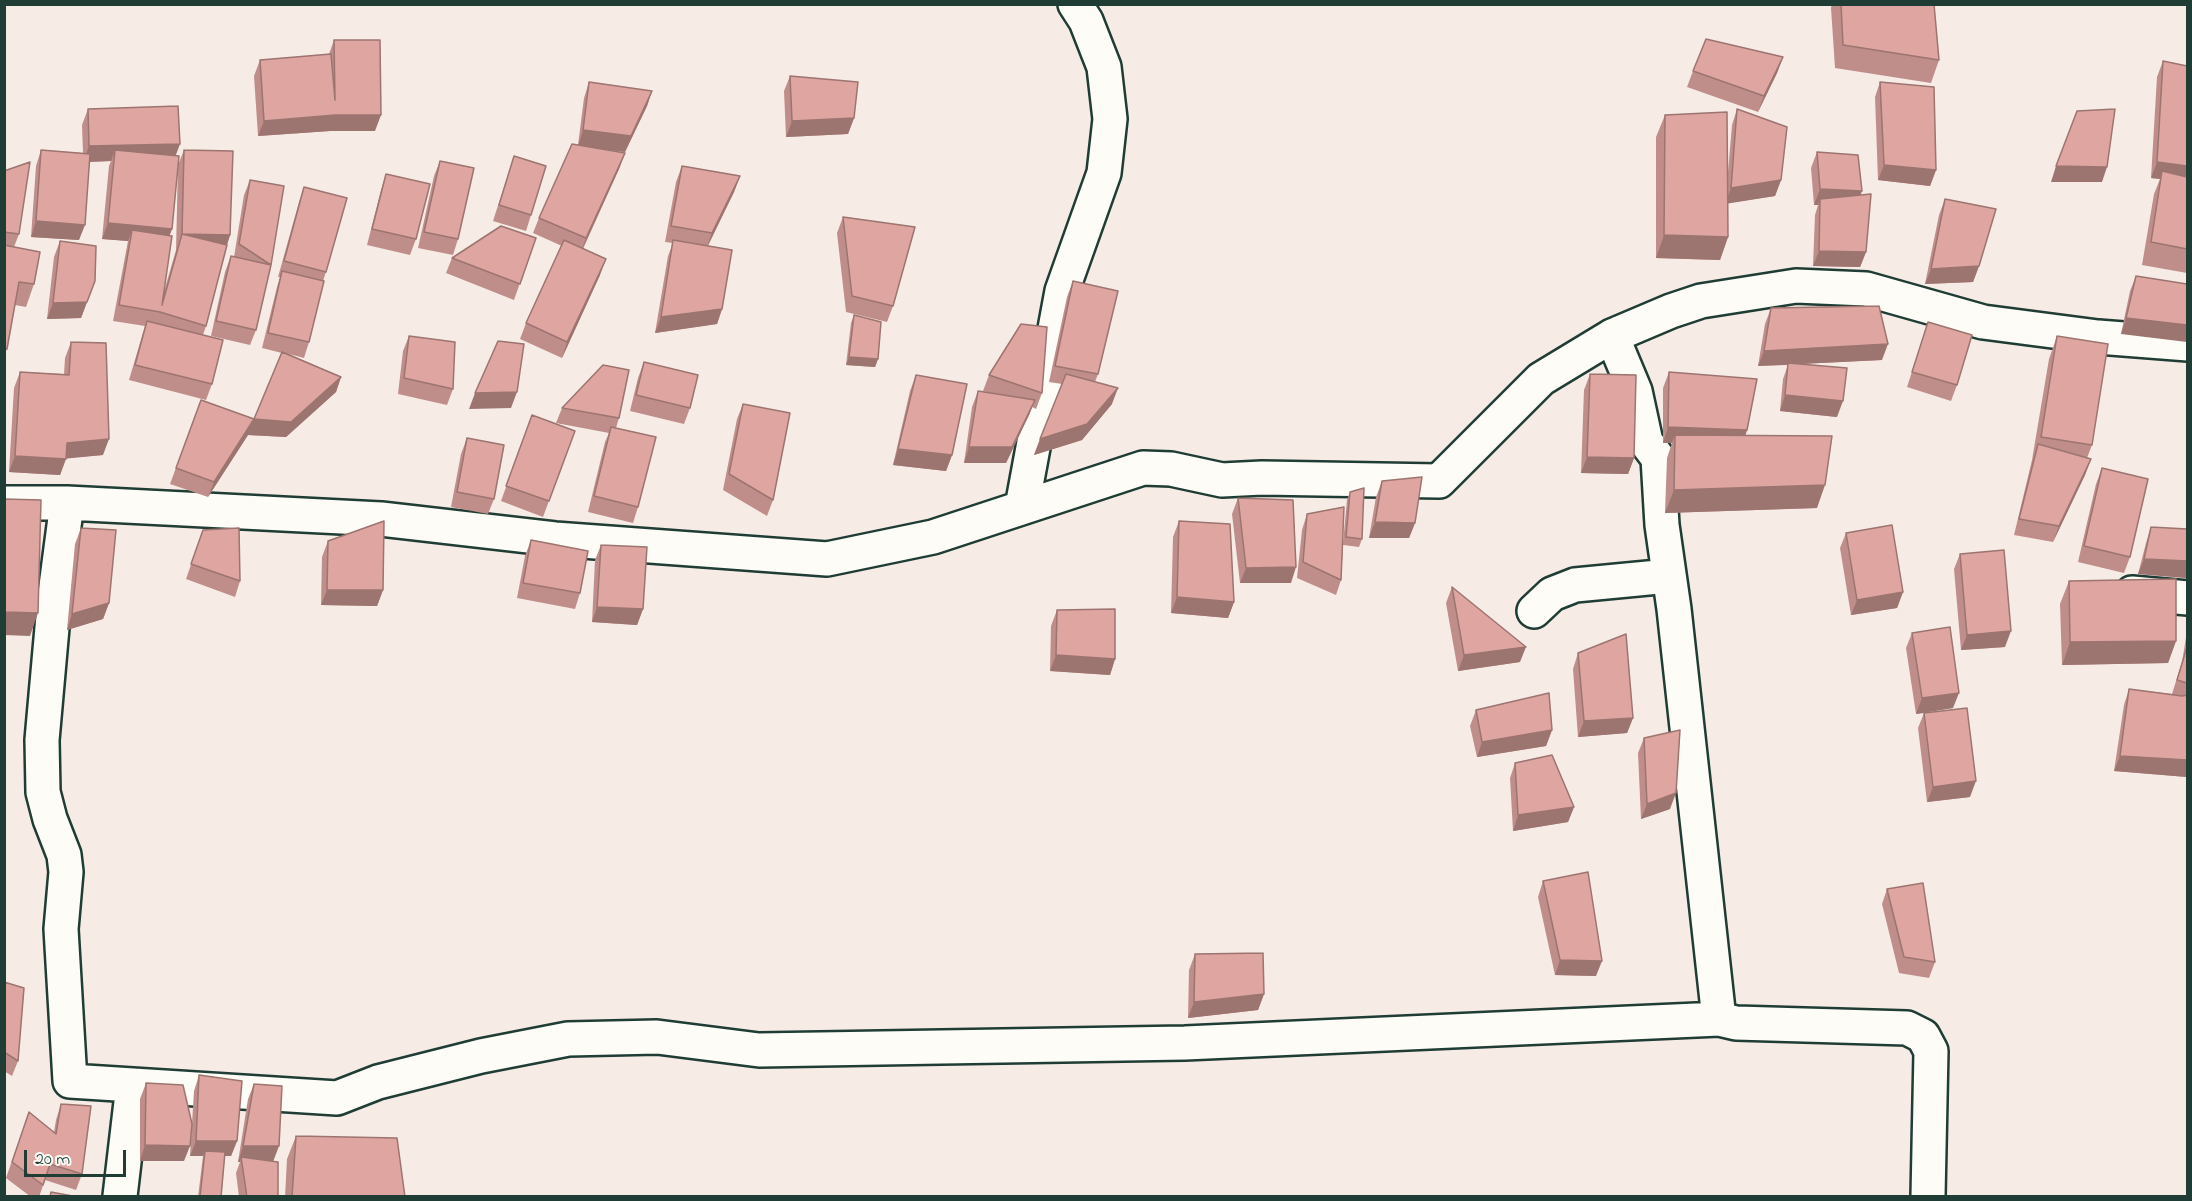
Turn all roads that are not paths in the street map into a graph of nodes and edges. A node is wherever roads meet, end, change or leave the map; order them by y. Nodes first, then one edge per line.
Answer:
1 (1075, 4) edge
2 (1612, 336) junction
3 (2187, 344) edge
4 (4, 503) edge
5 (67, 503) junction
6 (1022, 507) junction
7 (1669, 576) junction
8 (2129, 593) edge
9 (2187, 598) edge
10 (1534, 611) dead end
11 (1719, 1019) junction
12 (133, 1085) junction
13 (120, 1197) edge
14 (1928, 1197) edge

1 - 6 street
2 - 3 street
2 - 6 street
2 - 7 street
4 - 5 street
5 - 6 street
5 - 12 street
7 - 10 street
7 - 11 street
8 - 9 street
11 - 12 street
11 - 14 street
12 - 13 street

